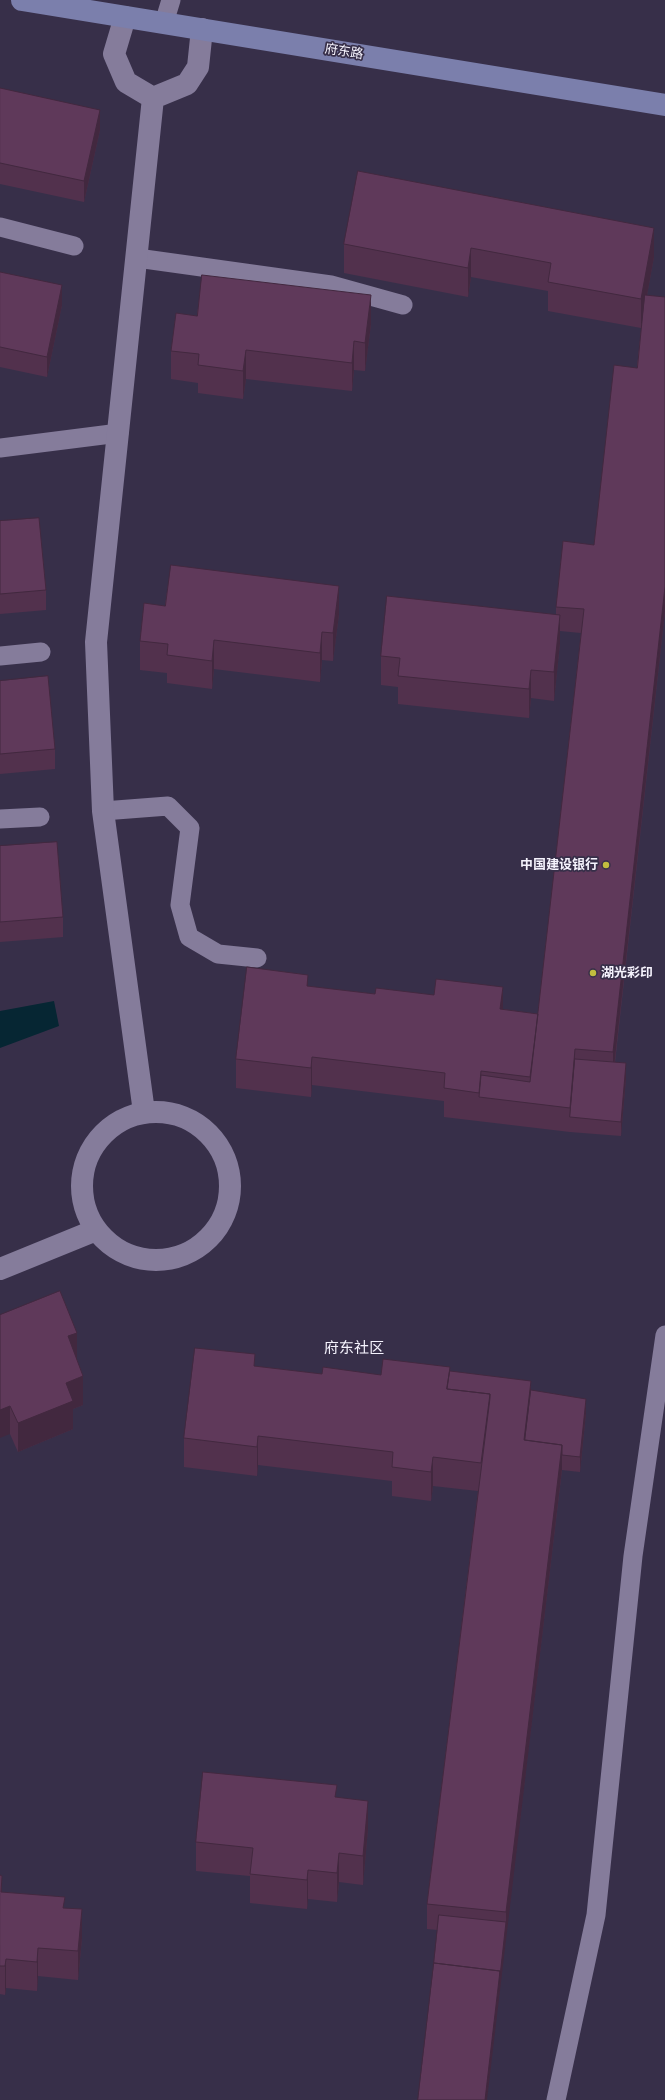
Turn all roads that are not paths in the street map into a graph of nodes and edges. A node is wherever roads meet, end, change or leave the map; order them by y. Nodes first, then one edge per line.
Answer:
1 (22, 0) edge
2 (171, 0) edge
3 (125, 17) junction
4 (164, 23) junction
5 (202, 29) junction
6 (153, 98) junction
7 (665, 105) edge
8 (0, 227) edge
9 (74, 246) dead end
10 (137, 258) junction
11 (402, 305) dead end
12 (119, 433) junction
13 (0, 448) edge
14 (41, 652) dead end
15 (0, 656) edge
16 (103, 811) junction
17 (40, 817) dead end
18 (0, 819) edge
19 (257, 958) dead end
20 (144, 1112) junction
21 (96, 1230) junction
22 (0, 1269) edge
23 (665, 1335) edge
24 (556, 2100) edge

1 - 3 street, 府东路
2 - 4 lane
3 - 4 street, 府东路
3 - 6 street
4 - 5 street, 府东路
5 - 6 street
5 - 7 street, 府东路
6 - 10 street
8 - 9 lane
10 - 11 lane
10 - 12 street
12 - 13 lane
12 - 16 street
14 - 15 lane
16 - 19 lane
16 - 20 street
17 - 18 lane
20 - 21 street
20 - 21 street
21 - 22 street
23 - 24 lane

